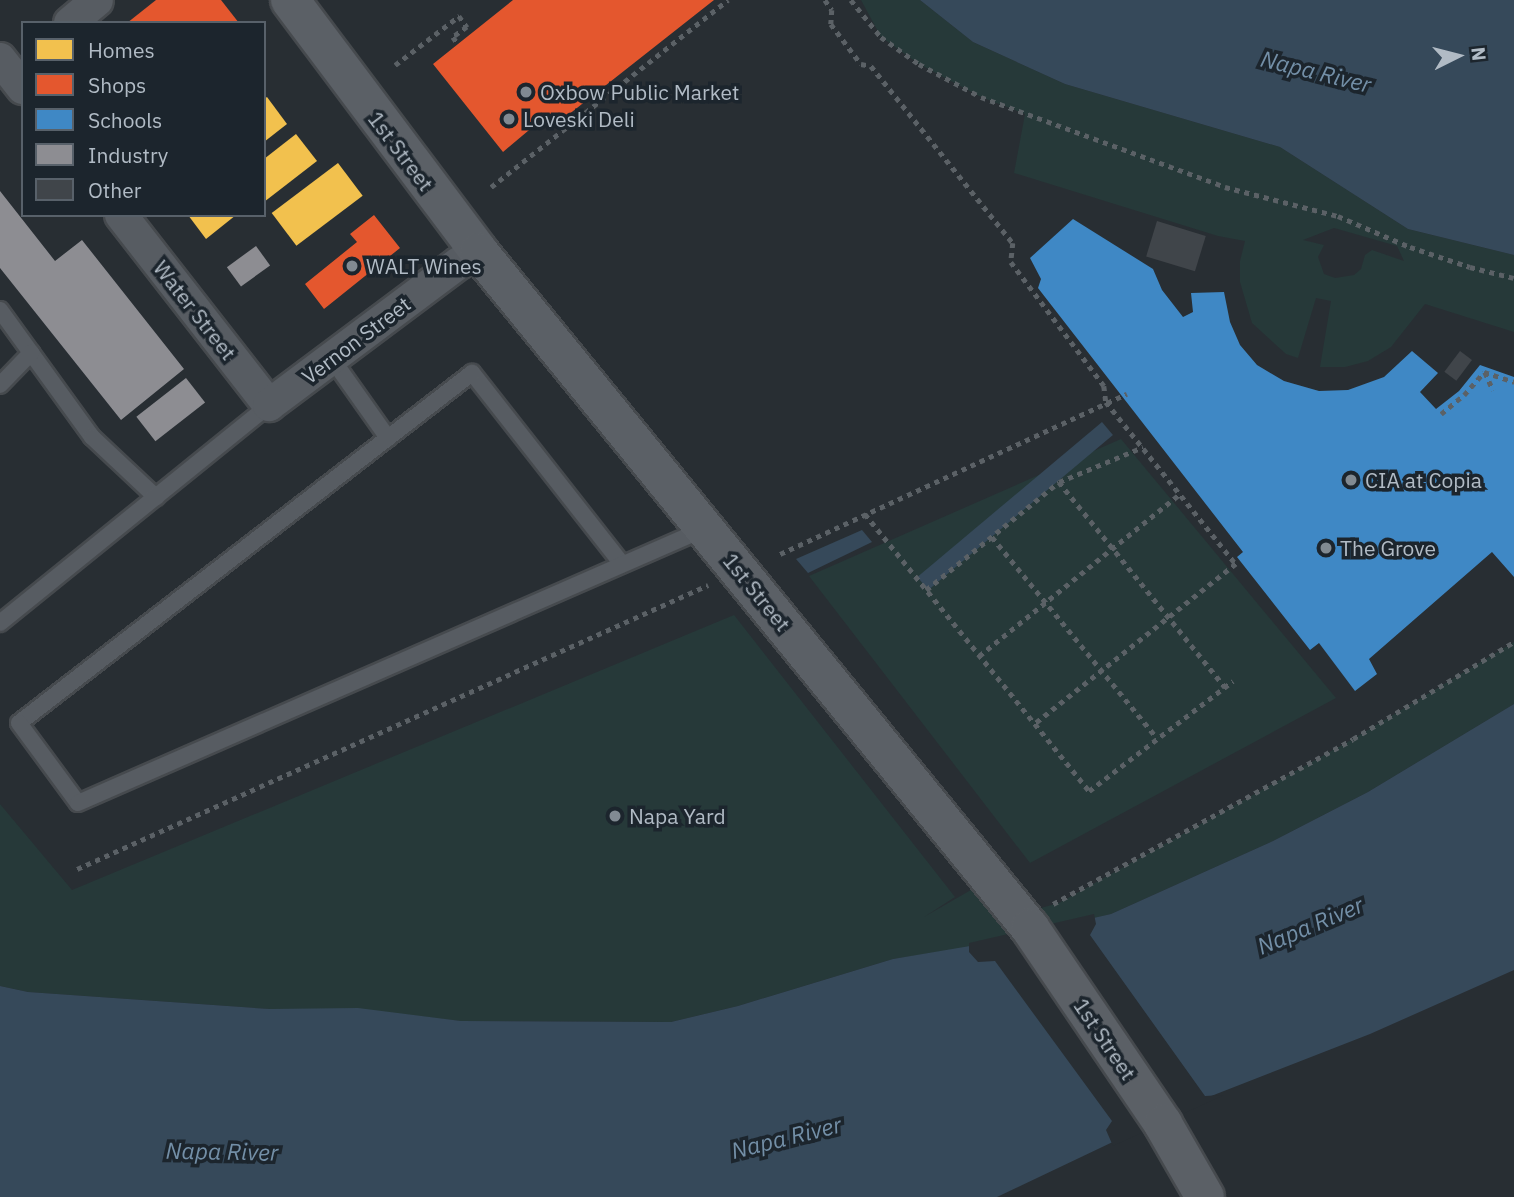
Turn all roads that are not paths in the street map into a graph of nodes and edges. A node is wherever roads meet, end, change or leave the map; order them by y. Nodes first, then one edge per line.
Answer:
1 (97, 0) edge
2 (290, 0) edge
3 (72, 21) edge
4 (123, 217) edge
5 (479, 252) junction
6 (0, 310) edge
7 (31, 352) junction
8 (332, 359) junction
9 (0, 385) edge
10 (269, 405) junction
11 (388, 438) junction
12 (156, 497) junction
13 (706, 528) junction
14 (622, 565) junction
15 (0, 623) edge
16 (1205, 1197) edge

1 - 3 street
2 - 5 main road, 1st Street
4 - 10 street, Water Street
5 - 8 street, Vernon Street
5 - 13 main road, 1st Street
6 - 7 lane
7 - 9 lane
7 - 12 lane
8 - 10 street, Vernon Street
8 - 11 lane
10 - 12 lane
11 - 14 lane
11 - 14 lane
12 - 15 lane
13 - 14 lane
13 - 16 main road, 1st Street

